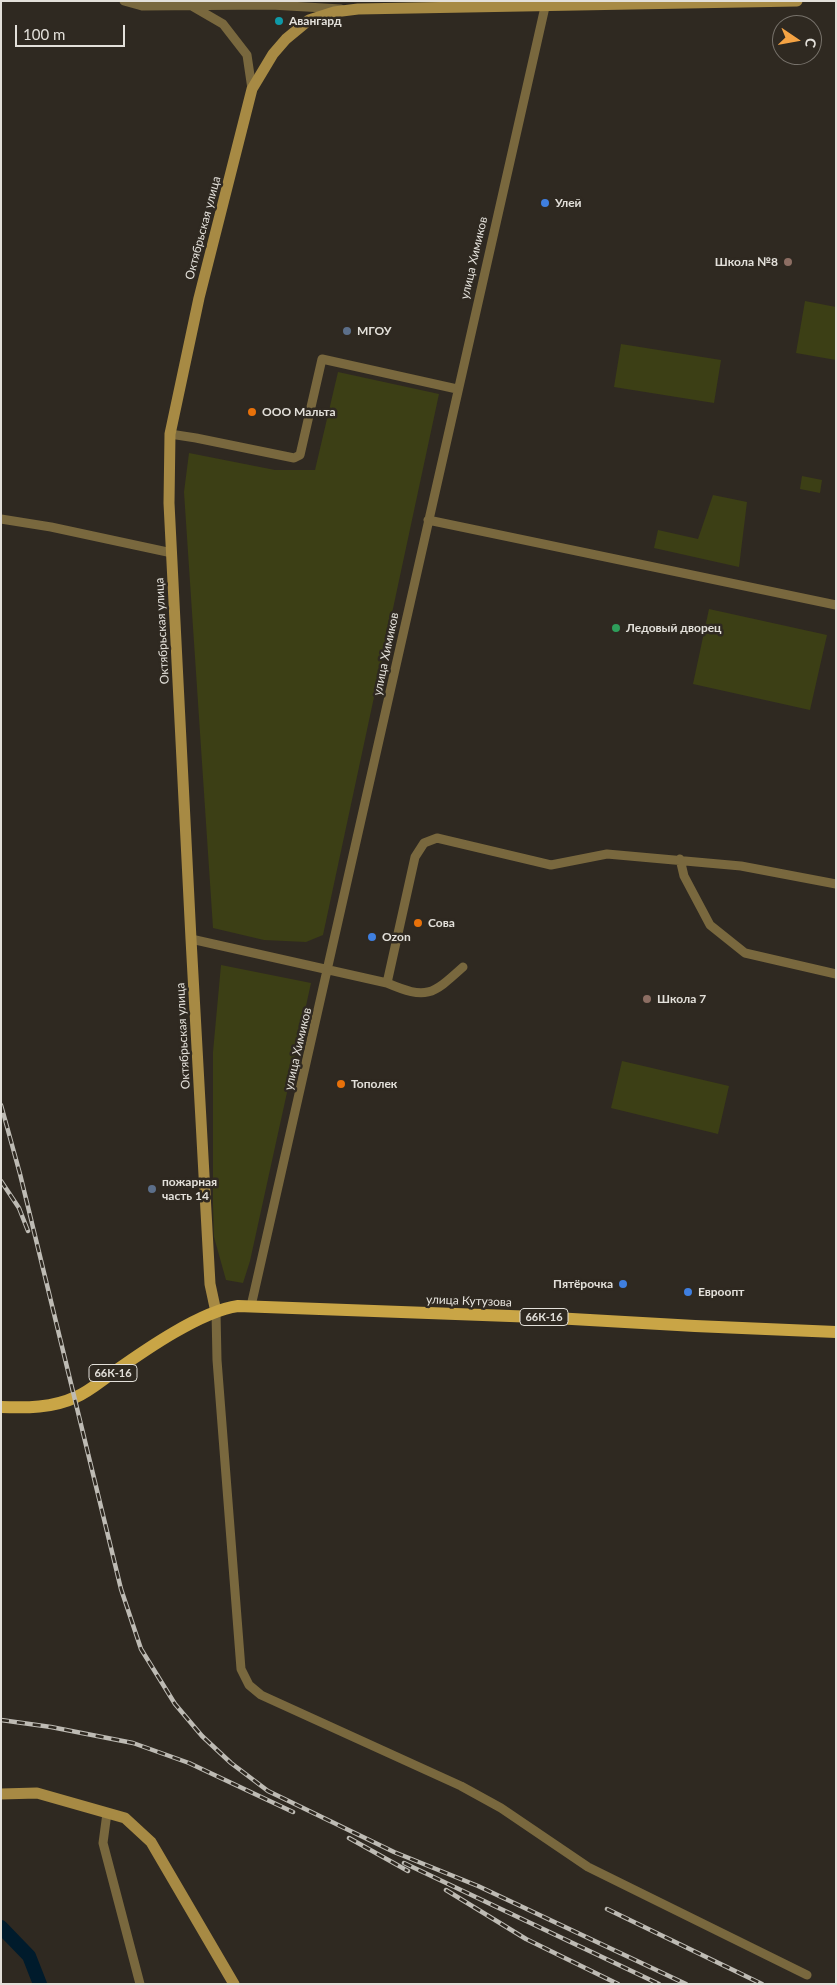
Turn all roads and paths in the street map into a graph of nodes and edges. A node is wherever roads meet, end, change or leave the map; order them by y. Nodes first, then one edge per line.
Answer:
1 (124, 1) edge
2 (797, 1) edge
3 (495, 3) edge
4 (621, 3) edge
5 (192, 6) junction
6 (545, 6) junction
7 (348, 10) junction
8 (252, 89) junction
9 (457, 389) junction
10 (170, 434) junction
11 (1, 519) edge
12 (428, 520) junction
13 (172, 553) junction
14 (836, 605) edge
15 (680, 859) junction
16 (836, 884) edge
17 (191, 938) junction
18 (463, 967) dead end
19 (329, 970) junction
20 (836, 974) edge
21 (387, 983) junction
22 (251, 1306) junction
23 (216, 1312) junction
24 (836, 1332) edge
25 (1, 1407) edge
26 (1, 1794) edge
27 (107, 1813) junction
28 (807, 1975) dead end
29 (140, 1984) edge
30 (234, 1984) edge

1 - 5 street, Октябрьская улица
2 - 4 main road, Октябрьская улица
3 - 6 main road, Октябрьская улица
3 - 7 main road, Октябрьская улица
4 - 6 main road, Октябрьская улица
5 - 7 street, Октябрьская улица
5 - 8 street
6 - 9 street, улица Химиков
7 - 8 main road, Октябрьская улица
8 - 10 main road, Октябрьская улица
9 - 10 street
9 - 12 street, улица Химиков
10 - 13 main road, Октябрьская улица
11 - 13 street
12 - 14 street
12 - 19 street, улица Химиков
13 - 17 main road, Октябрьская улица
15 - 16 street
15 - 20 street
15 - 21 street
17 - 19 street
17 - 23 main road, Октябрьская улица
18 - 21 street
19 - 21 street
19 - 22 street, улица Химиков
22 - 23 main road, 66К-16
22 - 24 main road, улица Кутузова / 66К-16
23 - 25 main road, 66К-16
23 - 28 street
26 - 27 main road
27 - 29 street
27 - 30 main road

